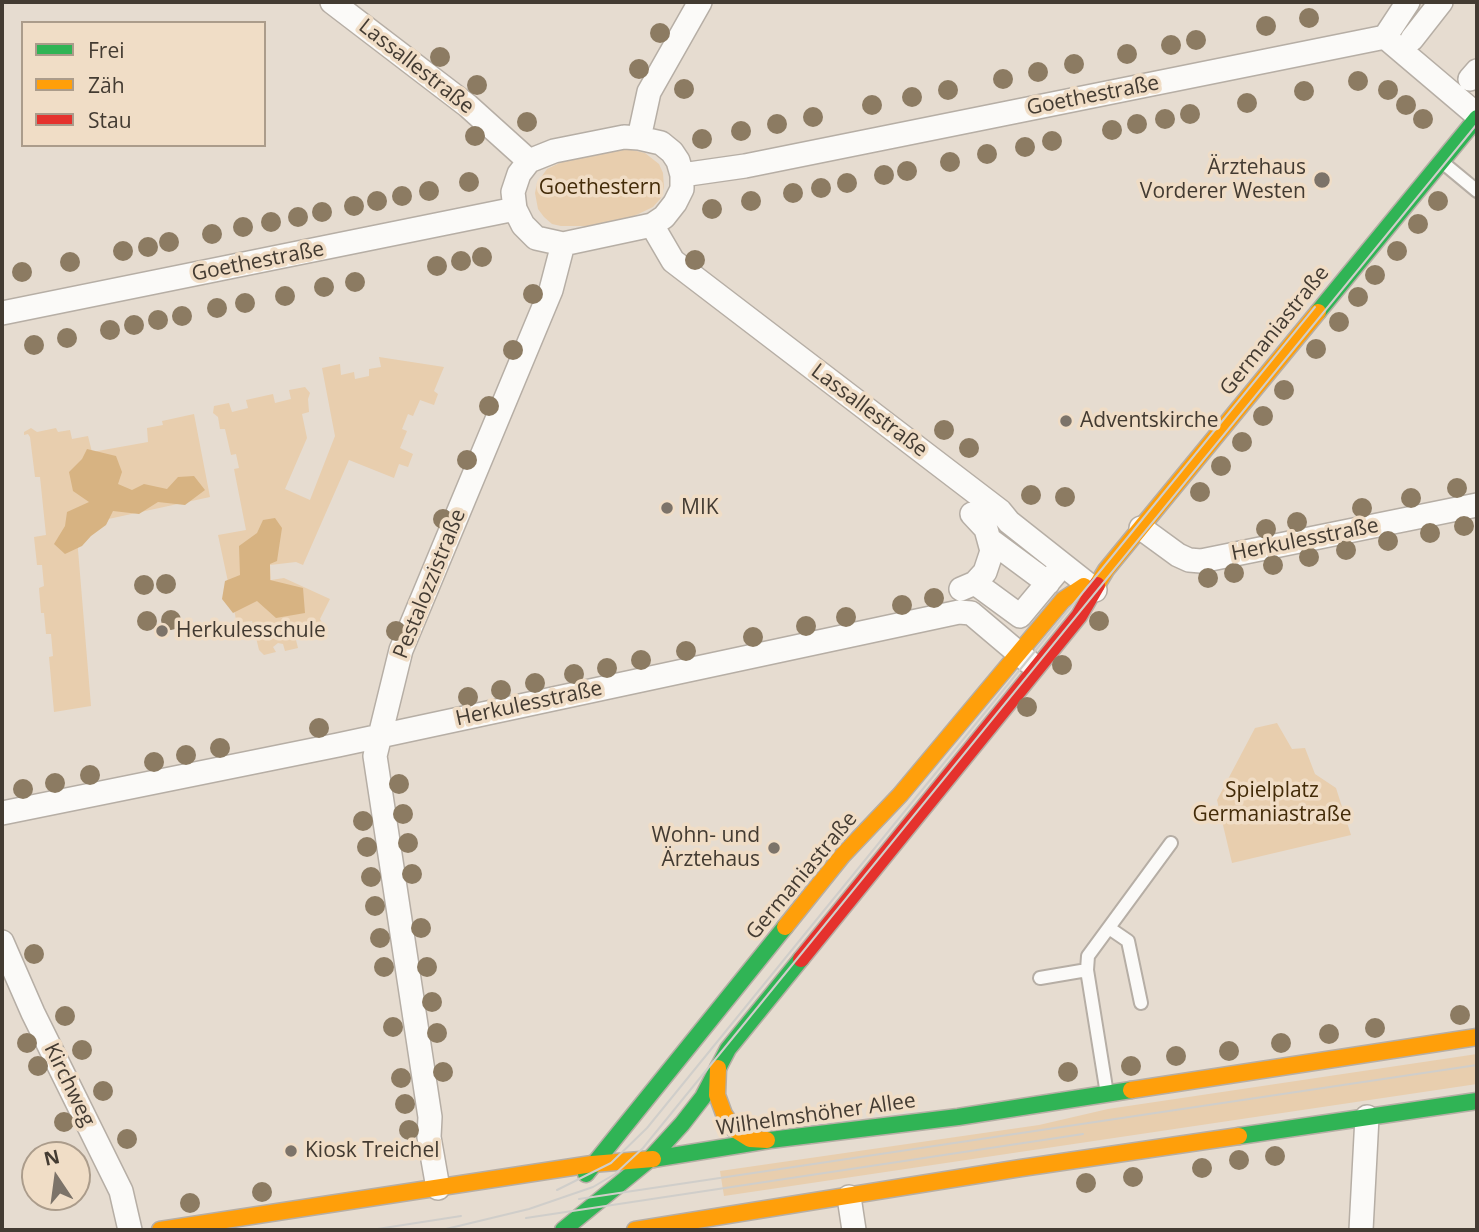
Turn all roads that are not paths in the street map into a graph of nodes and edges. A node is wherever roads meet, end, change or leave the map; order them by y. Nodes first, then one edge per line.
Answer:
1 (332, 2) edge
2 (700, 2) edge
3 (1441, 2) edge
4 (1414, 20) edge
5 (1385, 37) junction
6 (1477, 117) edge
7 (639, 138) junction
8 (529, 161) junction
9 (1441, 162) junction
10 (682, 175) junction
11 (1477, 191) edge
12 (515, 209) junction
13 (652, 225) junction
14 (563, 244) junction
15 (2, 313) edge
16 (1477, 505) edge
17 (971, 514) dead end
18 (1141, 528) junction
19 (990, 540) junction
20 (1096, 581) junction
21 (1019, 653) junction
22 (1037, 668) junction
23 (380, 736) junction
24 (2, 813) edge
25 (1171, 842) dead end
26 (1109, 928) junction
27 (2, 942) edge
28 (1087, 970) junction
29 (1040, 978) dead end
30 (1141, 1003) dead end
31 (1477, 1037) edge
32 (718, 1068) junction
33 (1107, 1094) junction
34 (1477, 1101) edge
35 (1367, 1117) junction
36 (770, 1140) junction
37 (650, 1159) junction
38 (592, 1164) junction
39 (581, 1184) dead end
40 (438, 1188) junction
41 (849, 1197) junction
42 (571, 1200) dead end
43 (130, 1230) edge
44 (160, 1230) edge
45 (552, 1230) edge
46 (563, 1230) edge
47 (635, 1230) edge
48 (854, 1230) edge
49 (1361, 1230) edge

1 - 8 street, Lassallestraße
2 - 7 street
3 - 4 street
4 - 5 street
5 - 6 street
5 - 10 street, Goethestraße
6 - 9 street, Germaniastraße
7 - 8 street
7 - 10 street
8 - 12 street
9 - 11 lane
9 - 18 street, Germaniastraße
10 - 13 street
12 - 14 street
12 - 15 street, Goethestraße
13 - 14 street
13 - 20 street, Lassallestraße
14 - 23 street, Pestalozzistraße
16 - 18 street, Herkulesstraße
17 - 19 street
18 - 20 street, Germaniastraße
19 - 19 street
20 - 21 street, Germaniastraße
20 - 22 street, Germaniastraße
21 - 22 street, Herkulesstraße
21 - 23 street, Herkulesstraße
21 - 38 street, Germaniastraße
22 - 32 street, Germaniastraße
23 - 24 street, Herkulesstraße
23 - 40 street, Pestalozzistraße
25 - 26 lane
26 - 28 lane
26 - 30 lane
27 - 43 street, Kirchweg
28 - 29 lane
28 - 33 lane
31 - 33 street, Wilhelmshöher Allee
32 - 36 street
32 - 37 street, Germaniastraße
33 - 36 street, Wilhelmshöher Allee
34 - 35 street
35 - 41 street
35 - 49 street
36 - 37 street, Wilhelmshöher Allee
37 - 38 street, Wilhelmshöher Allee
37 - 46 street, Germaniastraße
38 - 39 street, Germaniastraße
38 - 40 street, Wilhelmshöher Allee
40 - 44 street, Wilhelmshöher Allee
41 - 47 street
41 - 48 street
42 - 45 street

